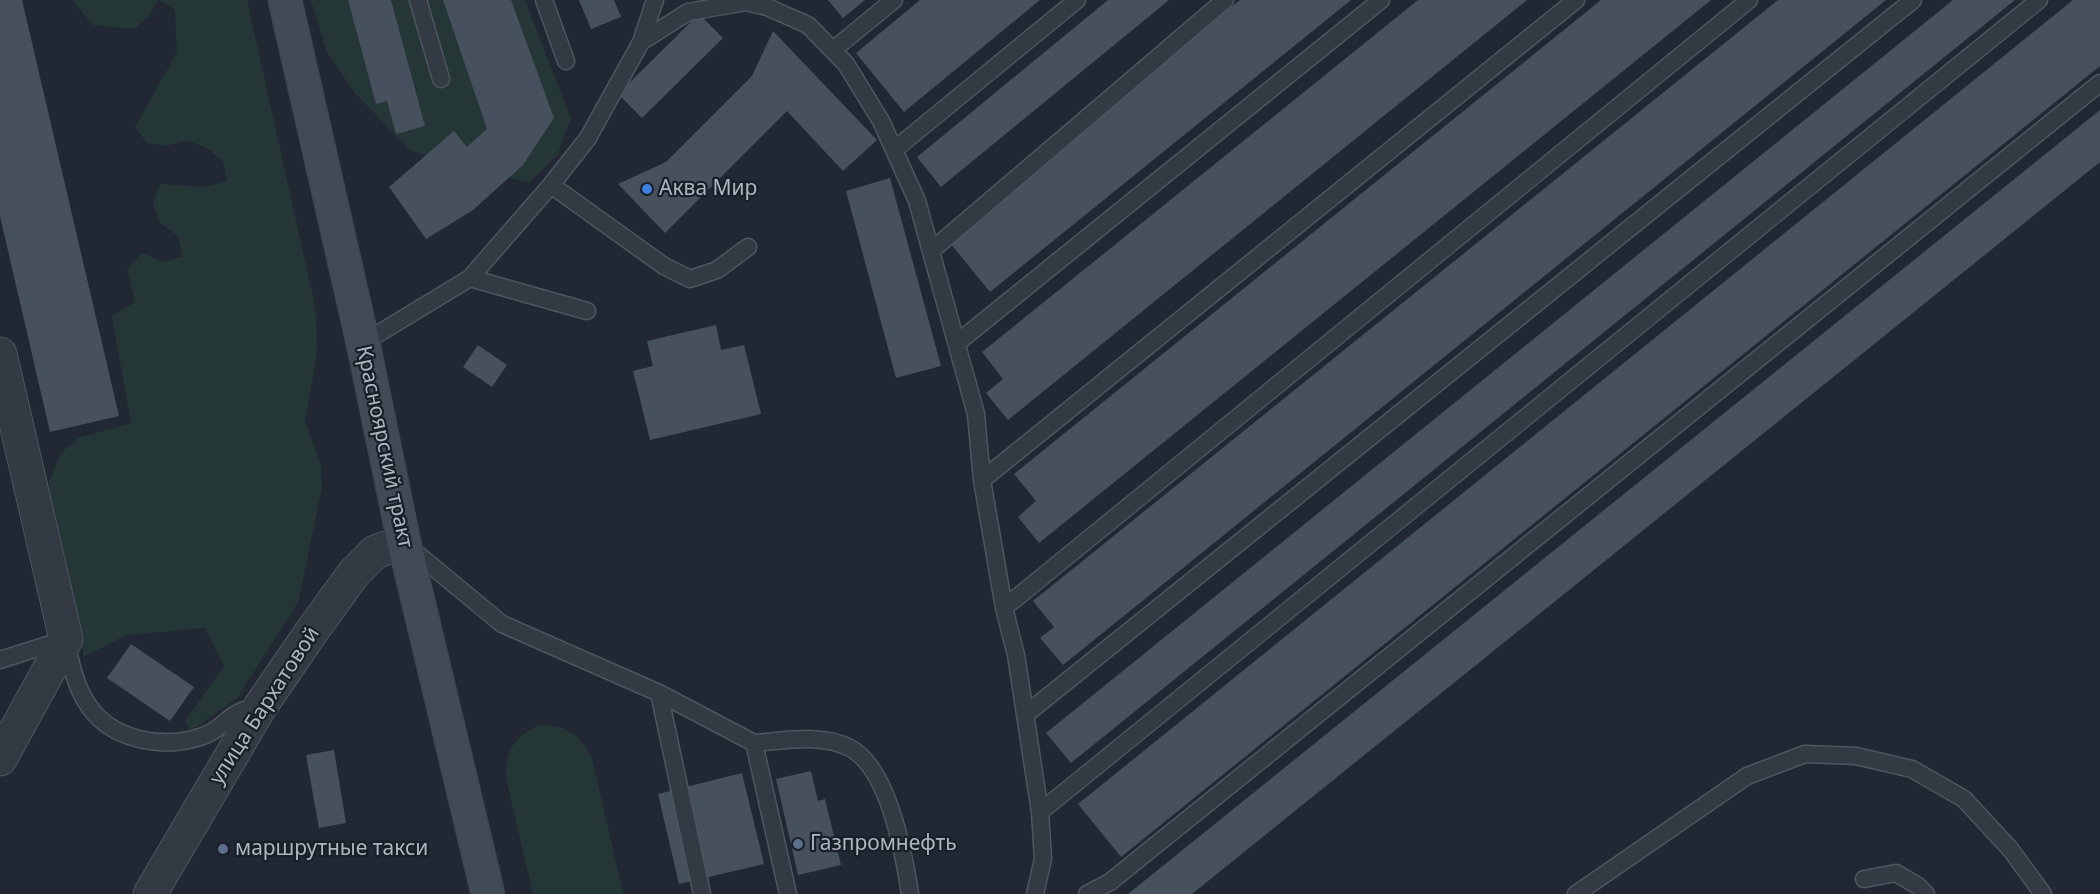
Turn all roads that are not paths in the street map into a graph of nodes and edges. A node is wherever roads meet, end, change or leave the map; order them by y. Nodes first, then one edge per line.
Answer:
1 (285, 0) edge
2 (418, 0) edge
3 (544, 0) edge
4 (656, 0) edge
5 (894, 0) edge
6 (1077, 0) edge
7 (1225, 0) edge
8 (1381, 0) edge
9 (1576, 0) edge
10 (1749, 0) edge
11 (1913, 0) edge
12 (2039, 0) edge
13 (769, 4) edge
14 (641, 42) junction
15 (833, 50) junction
16 (566, 61) dead end
17 (441, 79) dead end
18 (2100, 83) edge
19 (894, 150) junction
20 (551, 185) junction
21 (748, 247) dead end
22 (931, 251) junction
23 (470, 278) junction
24 (586, 311) dead end
25 (363, 343) junction
26 (957, 343) junction
27 (0, 354) edge
28 (982, 480) junction
29 (404, 542) junction
30 (1005, 608) junction
31 (66, 639) junction
32 (0, 660) edge
33 (659, 693) junction
34 (261, 707) junction
35 (1025, 715) junction
36 (754, 743) junction
37 (0, 759) edge
38 (1040, 812) junction
39 (1864, 879) dead end
40 (150, 894) edge
41 (488, 894) edge
42 (702, 894) edge
43 (788, 894) edge
44 (910, 894) edge
45 (1035, 894) edge
46 (1087, 894) edge
47 (1576, 894) edge
48 (1926, 894) edge
49 (2043, 894) edge

1 - 25 main road, Красноярский тракт
2 - 17 lane
3 - 16 lane
4 - 14 lane
5 - 15 lane
6 - 19 lane
7 - 22 lane
8 - 26 lane
9 - 28 lane
10 - 30 lane
11 - 35 lane
12 - 38 lane
13 - 14 lane
13 - 15 lane
14 - 20 lane
15 - 19 lane
18 - 46 lane
19 - 22 lane
20 - 21 lane
20 - 23 lane
22 - 26 lane
23 - 24 lane
23 - 25 lane
25 - 29 main road, Красноярский тракт
26 - 28 lane
27 - 31 street
28 - 30 lane
29 - 33 lane
29 - 34 street, улица Бархатовой
29 - 41 main road, Красноярский тракт
30 - 35 lane
31 - 32 lane
31 - 34 lane
31 - 37 street
33 - 36 lane
33 - 42 lane
34 - 40 street, улица Бархатовой
35 - 38 lane
36 - 43 lane
36 - 44 lane
38 - 45 lane
39 - 48 lane
47 - 49 lane

